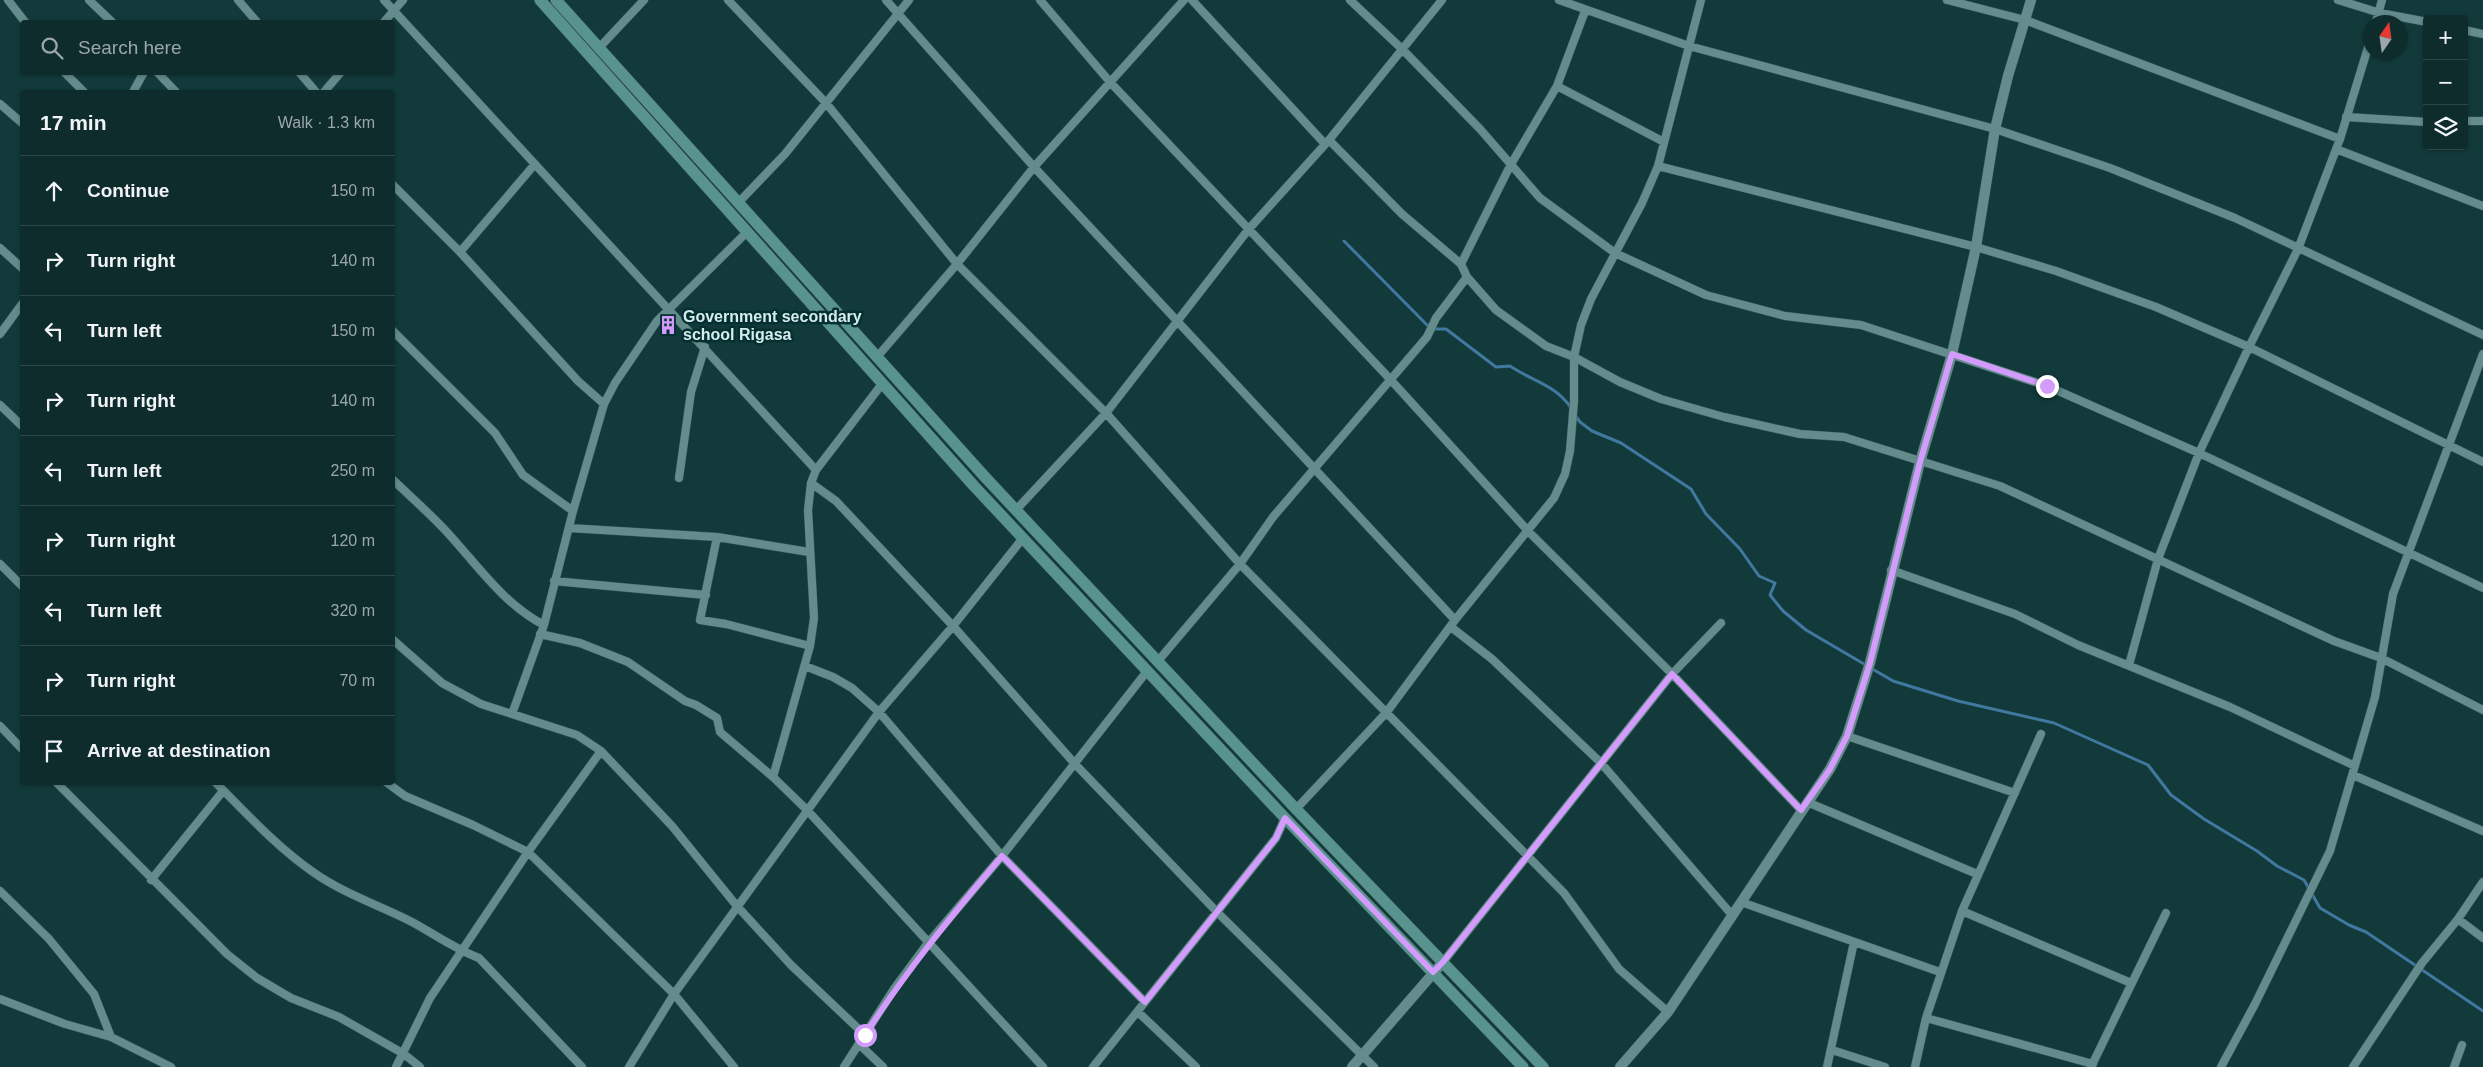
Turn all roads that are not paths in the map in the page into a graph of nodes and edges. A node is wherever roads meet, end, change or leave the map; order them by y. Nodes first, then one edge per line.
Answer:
1 (8, 0) edge
2 (89, 0) edge
3 (238, 0) edge
4 (384, 0) edge
5 (403, 0) edge
6 (540, 0) edge
7 (556, 0) edge
8 (644, 0) edge
9 (728, 0) edge
10 (886, 0) edge
11 (909, 0) edge
12 (1040, 0) edge
13 (1184, 0) edge
14 (1192, 0) edge
15 (1350, 0) edge
16 (1442, 0) edge
17 (1559, 0) edge
18 (1702, 0) edge
19 (1947, 0) edge
20 (2031, 0) edge
21 (2338, 0) edge
22 (2382, 0) edge
23 (393, 11) junction
24 (1585, 11) junction
25 (898, 12) junction
26 (2380, 12) junction
27 (2379, 15) edge
28 (23, 20) edge
29 (110, 20) edge
30 (255, 20) edge
31 (386, 20) edge
32 (2025, 20) junction
33 (2423, 21) edge
34 (2468, 31) edge
35 (2483, 34) edge
36 (1689, 46) junction
37 (598, 49) junction
38 (1402, 49) junction
39 (2364, 60) edge
40 (67, 75) edge
41 (142, 75) edge
42 (160, 75) edge
43 (302, 75) edge
44 (338, 75) edge
45 (1110, 82) junction
46 (1557, 86) junction
47 (82, 90) edge
48 (134, 90) edge
49 (174, 90) edge
50 (314, 90) edge
51 (326, 90) edge
52 (826, 103) junction
53 (0, 104) edge
54 (2346, 117) junction
55 (20, 121) edge
56 (2468, 121) edge
57 (2483, 121) edge
58 (2423, 122) edge
59 (1995, 129) junction
60 (2340, 139) junction
61 (1327, 142) junction
62 (1664, 142) junction
63 (2336, 149) junction
64 (535, 164) junction
65 (1510, 166) junction
66 (1658, 166) junction
67 (1034, 167) junction
68 (395, 187) edge
69 (738, 203) junction
70 (2483, 206) edge
71 (1248, 230) junction
72 (746, 233) junction
73 (1976, 247) junction
74 (0, 248) edge
75 (2298, 249) junction
76 (460, 252) junction
77 (1615, 253) junction
78 (957, 264) junction
79 (1461, 264) junction
80 (20, 266) edge
81 (1467, 277) junction
82 (20, 307) edge
83 (668, 310) junction
84 (1177, 319) junction
85 (395, 333) edge
86 (0, 334) edge
87 (2483, 335) edge
88 (706, 347) junction
89 (2249, 347) junction
90 (1952, 354) junction
91 (2483, 354) edge
92 (876, 357) junction
93 (1574, 357) junction
94 (1390, 379) junction
95 (882, 384) junction
96 (604, 404) junction
97 (0, 405) edge
98 (1106, 413) junction
99 (20, 424) edge
100 (2448, 444) junction
101 (2199, 453) junction
102 (1920, 462) junction
103 (2483, 462) edge
104 (816, 470) junction
105 (1314, 472) junction
106 (679, 478) dead end
107 (395, 482) edge
108 (811, 483) junction
109 (1016, 510) junction
110 (573, 511) junction
111 (569, 528) junction
112 (1529, 532) junction
113 (717, 537) junction
114 (1023, 538) junction
115 (2408, 551) junction
116 (809, 552) junction
117 (2158, 559) junction
118 (0, 564) edge
119 (1240, 564) junction
120 (1892, 570) junction
121 (554, 581) junction
122 (20, 584) edge
123 (2483, 588) edge
124 (706, 595) junction
125 (1721, 623) dead end
126 (1453, 624) junction
127 (544, 625) junction
128 (953, 626) junction
129 (540, 634) junction
130 (395, 642) edge
131 (810, 646) junction
132 (2381, 658) junction
133 (1158, 661) junction
134 (2130, 665) junction
135 (805, 666) junction
136 (1148, 670) junction
137 (1672, 674) junction
138 (2483, 710) edge
139 (879, 712) junction
140 (1386, 713) junction
141 (512, 714) junction
142 (0, 726) edge
143 (2041, 734) dead end
144 (1847, 736) junction
145 (20, 747) edge
146 (601, 751) junction
147 (1075, 764) junction
148 (1601, 764) junction
149 (2355, 766) junction
150 (2353, 775) junction
151 (772, 777) junction
152 (59, 785) edge
153 (218, 785) edge
154 (390, 785) edge
155 (2015, 793) junction
156 (1804, 806) junction
157 (1296, 809) junction
158 (807, 810) junction
159 (1285, 818) junction
160 (2483, 831) edge
161 (528, 852) junction
162 (1002, 856) junction
163 (1527, 858) junction
164 (1977, 874) junction
165 (151, 880) junction
166 (2483, 882) edge
167 (0, 891) edge
168 (1741, 902) junction
169 (736, 905) junction
170 (1962, 911) junction
171 (1217, 912) junction
172 (2166, 913) dead end
173 (1732, 915) junction
174 (2458, 919) junction
175 (2483, 938) edge
176 (1854, 942) junction
177 (928, 943) junction
178 (462, 951) junction
179 (1443, 962) junction
180 (1433, 972) junction
181 (1940, 972) junction
182 (2130, 983) junction
183 (674, 994) junction
184 (0, 999) edge
185 (1145, 1002) junction
186 (1138, 1012) junction
187 (1668, 1012) junction
188 (1926, 1018) junction
189 (865, 1035) junction
190 (112, 1037) junction
191 (860, 1045) junction
192 (2462, 1045) dead end
193 (1832, 1050) junction
194 (404, 1054) junction
195 (1361, 1055) junction
196 (2092, 1065) edge
197 (171, 1067) edge
198 (396, 1067) edge
199 (420, 1067) edge
200 (582, 1067) edge
201 (629, 1067) edge
202 (734, 1067) edge
203 (844, 1067) edge
204 (883, 1067) edge
205 (1043, 1067) edge
206 (1093, 1067) edge
207 (1196, 1067) edge
208 (1352, 1067) edge
209 (1374, 1067) edge
210 (1523, 1067) edge
211 (1542, 1067) edge
212 (1620, 1067) edge
213 (1827, 1067) edge
214 (1885, 1067) edge
215 (1915, 1067) edge
216 (2220, 1067) edge
217 (2353, 1067) edge
218 (2454, 1067) edge

1 - 28 street
2 - 29 street
3 - 30 street
4 - 23 street
5 - 23 street
6 - 72 main road
7 - 37 main road
8 - 37 street
9 - 52 street
10 - 25 street
11 - 25 street
12 - 45 street
13 - 45 street
14 - 61 street
15 - 38 street
16 - 38 street
17 - 24 street
18 - 36 street
19 - 32 street
20 - 32 street
21 - 26 street
22 - 26 street
23 - 31 street
23 - 64 street
24 - 36 street
24 - 46 street
25 - 52 street
25 - 67 street
26 - 27 street
26 - 33 street
32 - 59 street
32 - 60 street
34 - 35 street
36 - 59 street
36 - 62 street
37 - 69 main road
38 - 61 street
38 - 65 street
39 - 54 street
40 - 47 street
41 - 48 street
42 - 49 street
43 - 50 street
44 - 51 street
45 - 67 street
45 - 71 street
46 - 62 street
46 - 65 street
52 - 69 street
52 - 78 street
53 - 55 street
54 - 58 street
54 - 60 street
56 - 57 street
59 - 73 street
59 - 75 street
60 - 63 street
61 - 71 street
61 - 79 street
62 - 66 street
63 - 70 street
63 - 75 street
64 - 76 street
64 - 83 street
65 - 77 street
65 - 79 street
66 - 73 street
66 - 77 street
67 - 78 street
67 - 84 street
68 - 76 street
69 - 92 main road
71 - 84 street
71 - 94 street
72 - 83 street
72 - 95 main road
73 - 89 street
73 - 90 street
74 - 80 street
75 - 87 street
75 - 89 street
76 - 96 street
77 - 90 street
77 - 93 street
78 - 92 street
78 - 98 street
79 - 81 street
81 - 93 street
81 - 94 street
82 - 86 street
83 - 88 street
83 - 96 street
84 - 98 street
84 - 105 street
85 - 110 street
88 - 104 street
88 - 106 street
89 - 100 street
89 - 101 street
90 - 101 street
90 - 102 street
91 - 100 street
92 - 109 main road
93 - 102 street
93 - 112 street
94 - 105 street
94 - 112 street
95 - 104 street
95 - 114 main road
96 - 110 street
97 - 99 street
98 - 109 street
98 - 119 street
100 - 103 street
100 - 115 street
101 - 115 street
101 - 117 street
102 - 117 street
102 - 120 street
104 - 108 street
105 - 119 street
105 - 126 street
107 - 127 street
108 - 116 street
108 - 128 street
109 - 133 main road
110 - 111 street
111 - 113 street
111 - 121 street
112 - 126 street
112 - 137 street
113 - 116 street
113 - 124 street
114 - 128 street
114 - 136 main road
115 - 123 street
115 - 132 street
116 - 131 street
117 - 132 street
117 - 134 street
118 - 122 street
119 - 133 street
119 - 140 street
120 - 134 street
120 - 144 street
121 - 124 street
121 - 127 street
124 - 131 street
125 - 137 street
126 - 140 street
126 - 148 street
127 - 129 street
128 - 139 street
128 - 147 street
129 - 141 street
129 - 151 street
130 - 141 street
131 - 135 street
132 - 138 street
132 - 149 street
133 - 157 main road
134 - 149 street
135 - 139 street
135 - 151 street
136 - 147 street
136 - 159 main road
137 - 148 street
137 - 156 street
139 - 158 street
139 - 162 street
140 - 157 street
140 - 163 street
141 - 146 street
142 - 145 street
143 - 155 street
144 - 155 street
144 - 156 street
146 - 161 street
146 - 169 street
147 - 162 street
147 - 171 street
148 - 163 street
148 - 173 street
149 - 150 street
150 - 160 street
150 - 216 street
151 - 158 street
152 - 165 street
153 - 165 street
153 - 178 street
154 - 161 street
155 - 164 street
156 - 164 street
156 - 168 street
157 - 179 main road
158 - 169 street
158 - 177 street
159 - 171 street
159 - 180 main road
161 - 178 street
161 - 183 street
162 - 177 street
162 - 185 street
163 - 179 street
163 - 187 street
164 - 170 street
165 - 194 street
166 - 174 street
167 - 190 street
168 - 173 street
168 - 176 street
169 - 183 street
169 - 189 street
170 - 181 street
170 - 182 street
171 - 185 street
171 - 195 street
172 - 182 street
173 - 187 street
174 - 175 street
174 - 217 street
176 - 181 street
176 - 193 street
177 - 189 street
177 - 205 street
178 - 194 street
178 - 200 street
179 - 180 street
179 - 211 main road
180 - 195 street
180 - 210 main road
181 - 188 street
182 - 196 street
183 - 201 street
183 - 202 street
184 - 190 street
185 - 186 street
186 - 206 street
186 - 207 street
187 - 212 street
188 - 196 street
188 - 215 street
189 - 191 street
190 - 197 street
191 - 203 street
191 - 204 street
192 - 218 street
193 - 213 street
193 - 214 street
194 - 198 street
194 - 199 street
195 - 208 street
195 - 209 street

